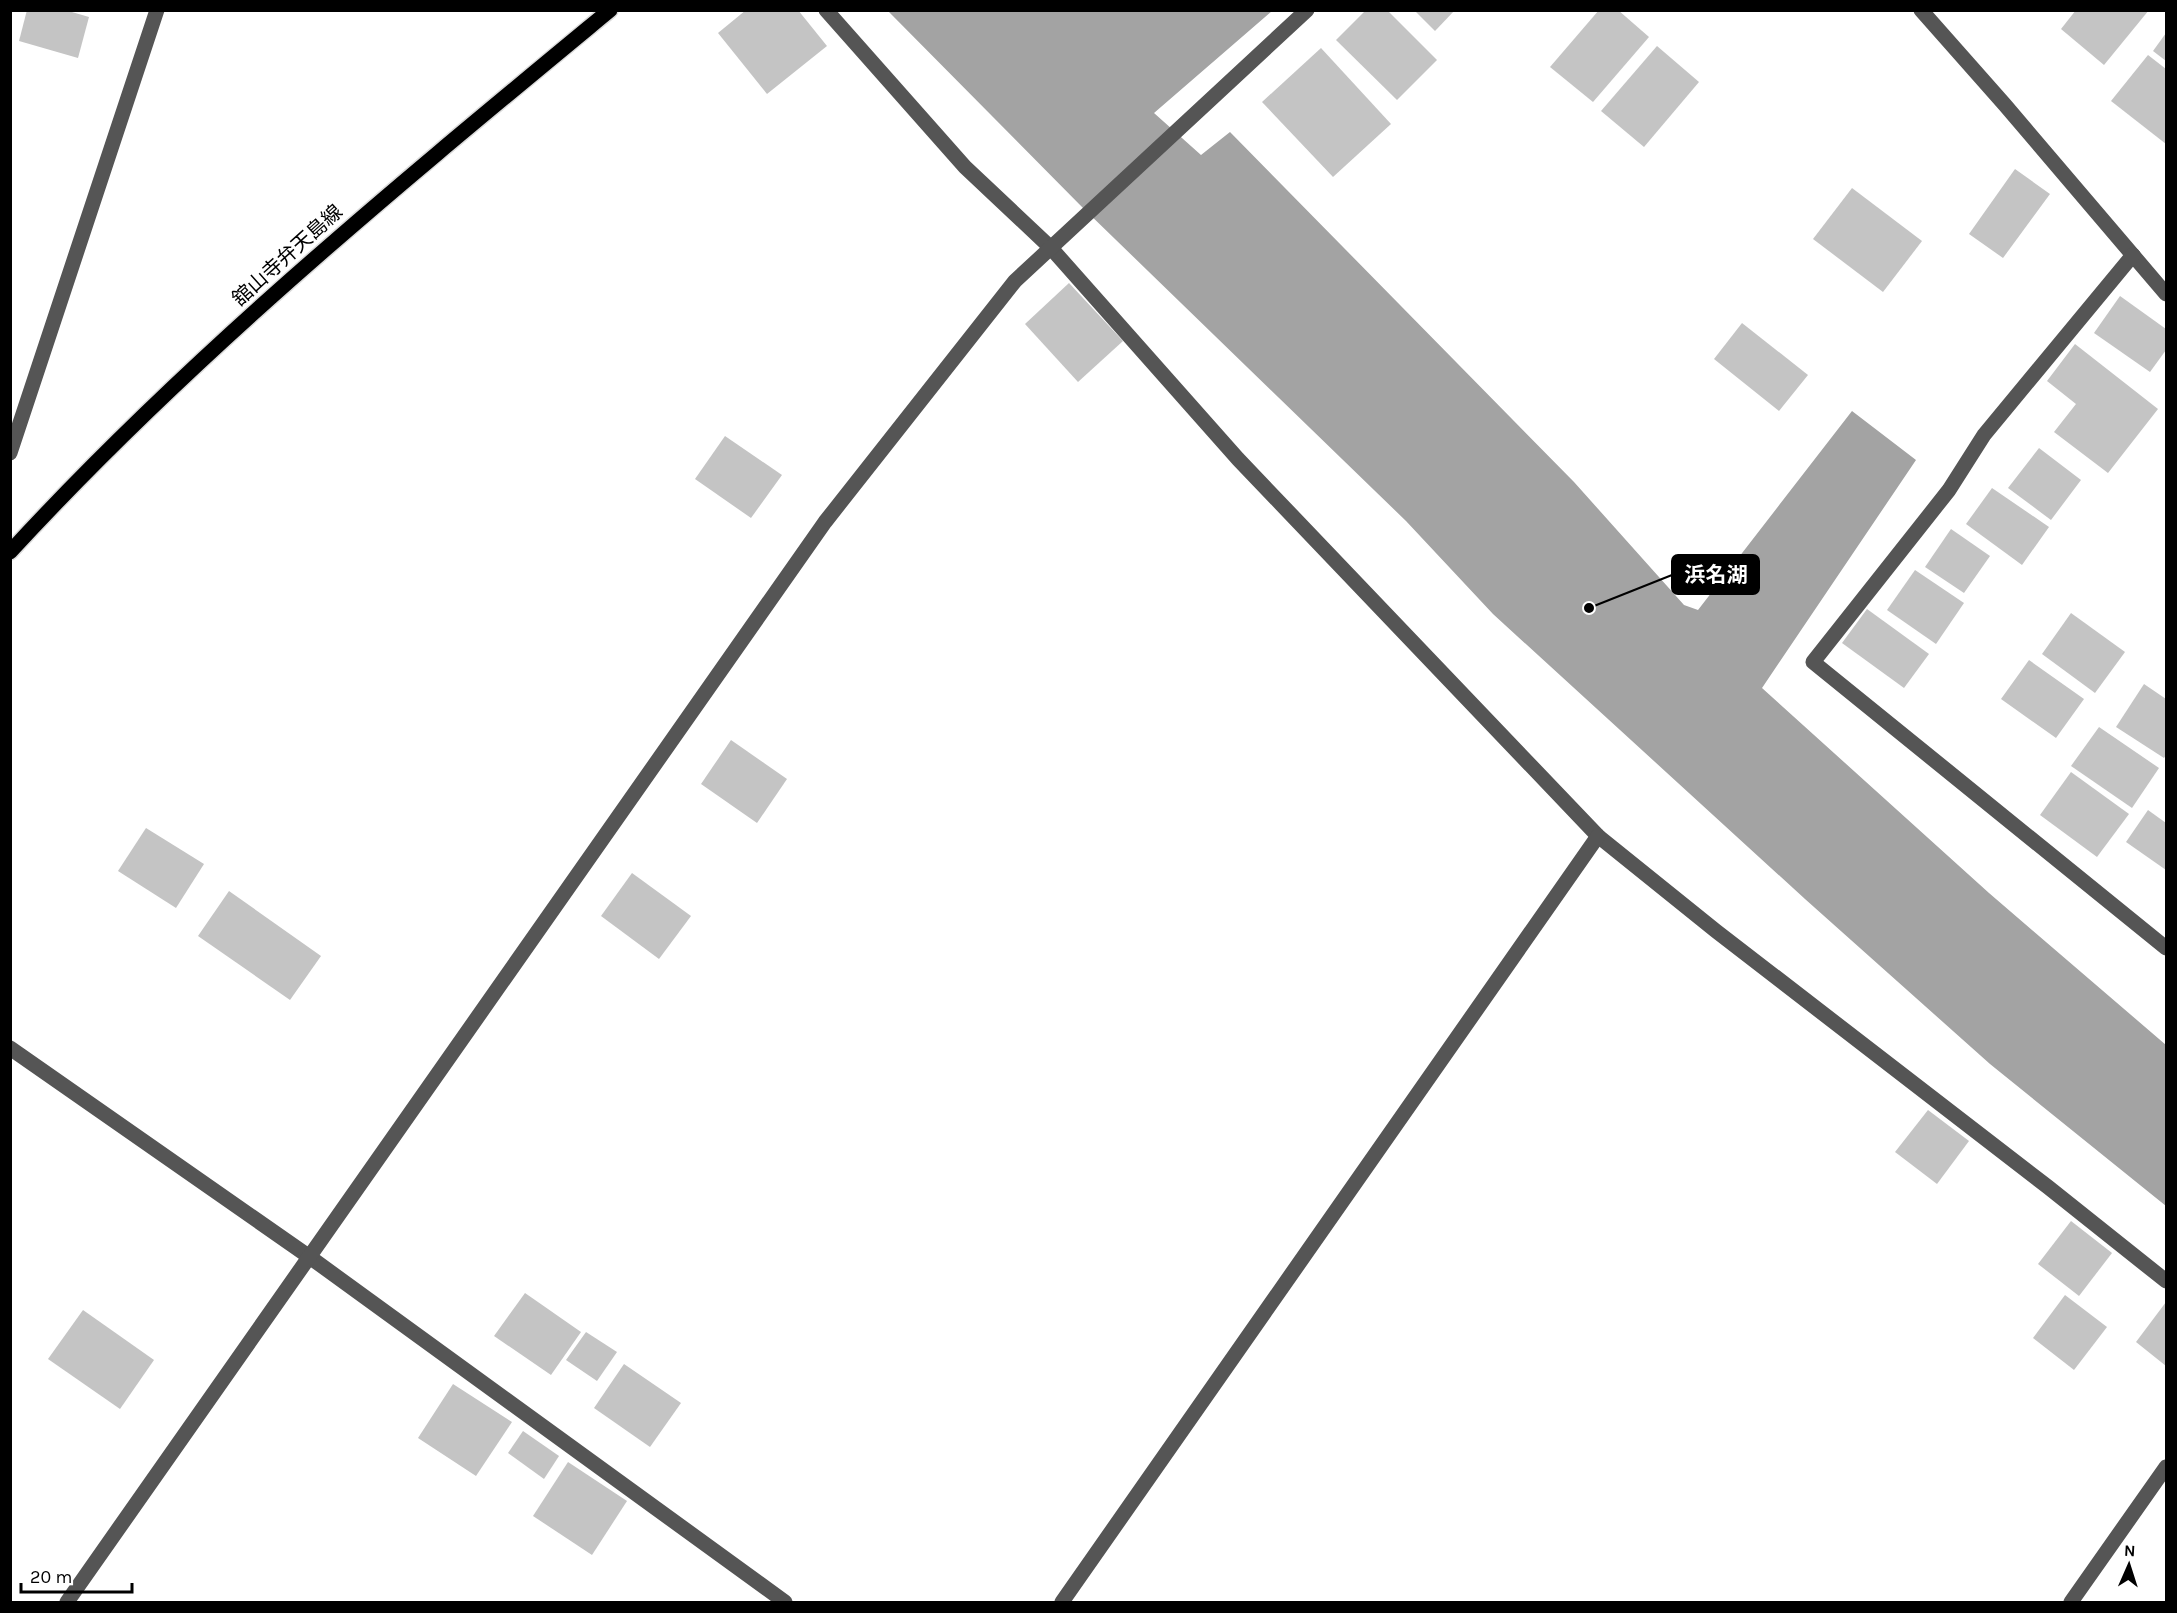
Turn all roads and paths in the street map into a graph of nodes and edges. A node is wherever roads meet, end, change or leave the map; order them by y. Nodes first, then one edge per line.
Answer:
1 (157, 10) edge
2 (610, 10) edge
3 (826, 10) edge
4 (1307, 10) edge
5 (1921, 10) edge
6 (1051, 248) junction
7 (2133, 255) junction
8 (2166, 294) edge
9 (10, 453) edge
10 (10, 552) edge
11 (1598, 836) junction
12 (2166, 948) edge
13 (10, 1048) edge
14 (311, 1258) junction
15 (2166, 1281) edge
16 (2166, 1467) edge
17 (68, 1602) edge
18 (785, 1602) edge
19 (1062, 1602) edge
20 (2071, 1602) edge

1 - 9 street
2 - 10 main road, 舘山寺弁天島線
3 - 6 street
4 - 6 street
5 - 7 street
6 - 11 street
6 - 14 street
7 - 8 street
7 - 12 street
11 - 15 street
11 - 19 street
13 - 14 street
14 - 17 street
14 - 18 street
16 - 20 street

